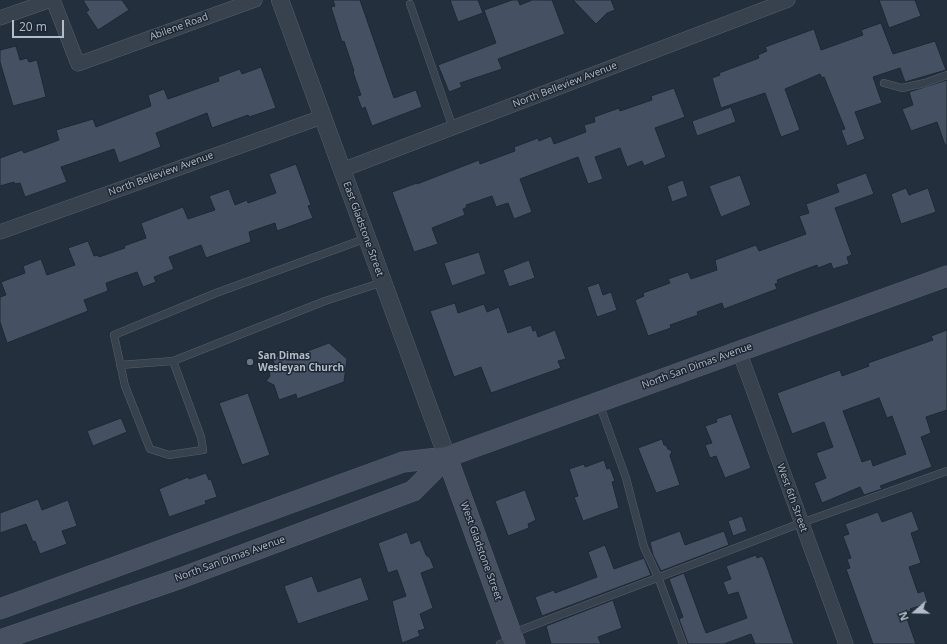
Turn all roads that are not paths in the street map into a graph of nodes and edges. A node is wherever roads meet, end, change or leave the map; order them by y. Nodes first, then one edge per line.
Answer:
1 (52, 0) edge
2 (254, 0) edge
3 (280, 0) edge
4 (788, 0) edge
5 (410, 4) dead end
6 (0, 18) edge
7 (947, 75) edge
8 (884, 83) dead end
9 (322, 117) junction
10 (453, 128) junction
11 (342, 170) junction
12 (0, 232) edge
13 (367, 238) junction
14 (947, 276) edge
15 (383, 282) junction
16 (739, 351) junction
17 (173, 361) junction
18 (120, 365) junction
19 (598, 402) junction
20 (447, 458) junction
21 (947, 471) edge
22 (801, 523) junction
23 (658, 577) junction
24 (0, 609) edge
25 (0, 640) edge
26 (510, 640) edge
27 (682, 644) edge
28 (846, 644) edge

1 - 2 street, Abilene Road
1 - 6 street
3 - 9 street, East Gladstone Street
4 - 10 street, North Belleview Avenue
5 - 10 lane
7 - 8 lane
9 - 11 street, East Gladstone Street
9 - 12 street, North Belleview Avenue
10 - 11 street, North Belleview Avenue
11 - 13 street, East Gladstone Street
13 - 15 street, East Gladstone Street
13 - 18 lane
14 - 16 main road, North San Dimas Avenue
15 - 17 lane
15 - 20 street, East Gladstone Street
16 - 19 main road, North San Dimas Avenue
16 - 22 street, West 6th Street
17 - 18 lane
17 - 18 lane
19 - 20 main road, North San Dimas Avenue
19 - 23 lane
20 - 24 main road, North San Dimas Avenue
20 - 25 main road, North San Dimas Avenue
20 - 26 main road, West Gladstone Street
21 - 22 lane
22 - 23 lane
22 - 28 street, West 6th Street
23 - 26 lane
23 - 27 lane

